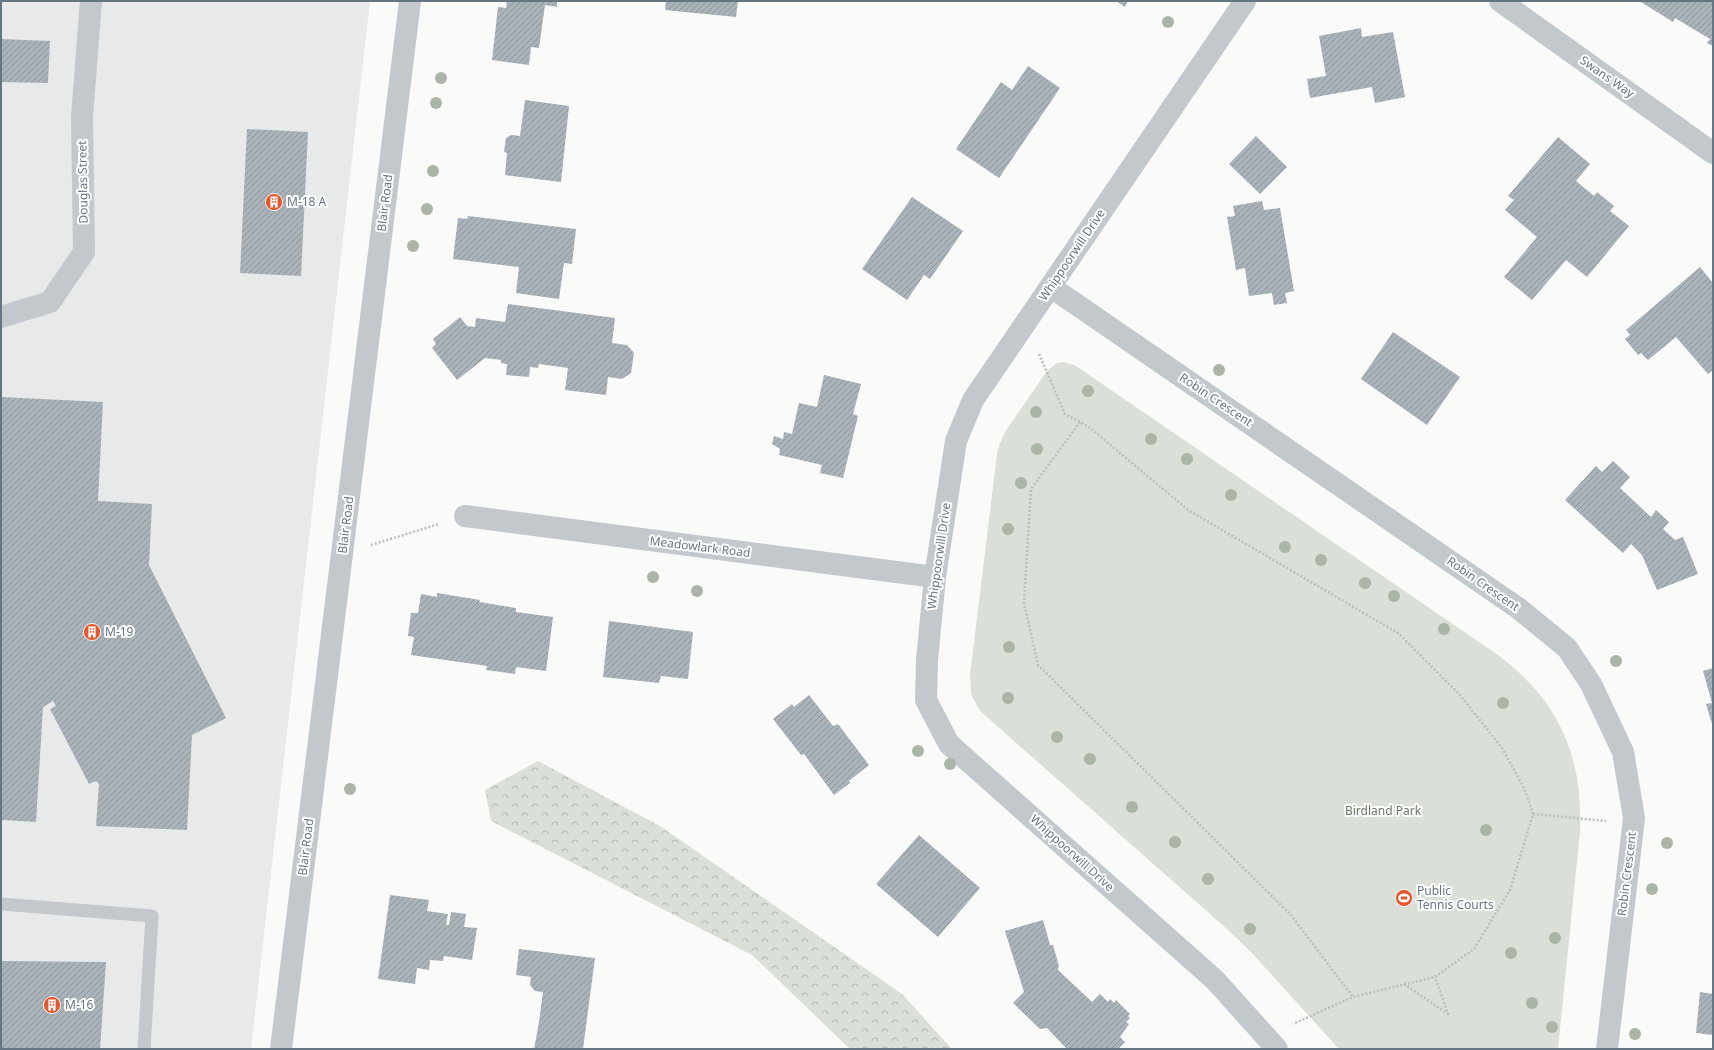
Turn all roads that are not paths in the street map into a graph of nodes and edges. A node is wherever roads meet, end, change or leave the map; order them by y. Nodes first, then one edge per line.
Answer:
1 (91, 1) edge
2 (410, 1) edge
3 (1245, 1) edge
4 (1500, 1) edge
5 (1713, 153) edge
6 (1051, 287) junction
7 (1, 316) edge
8 (465, 516) road end
9 (935, 577) junction
10 (1, 904) edge
11 (1271, 1043) edge
12 (144, 1049) edge
13 (281, 1049) edge
14 (1607, 1049) edge

1 - 7 street, Douglas Street
2 - 13 street, Blair Road
3 - 6 street, Whippoorwill Drive
4 - 5 street, Swans Way
6 - 9 street, Whippoorwill Drive
6 - 14 street, Robin Crescent
8 - 9 street, Meadowlark Road
9 - 11 street, Whippoorwill Drive
10 - 12 lane

